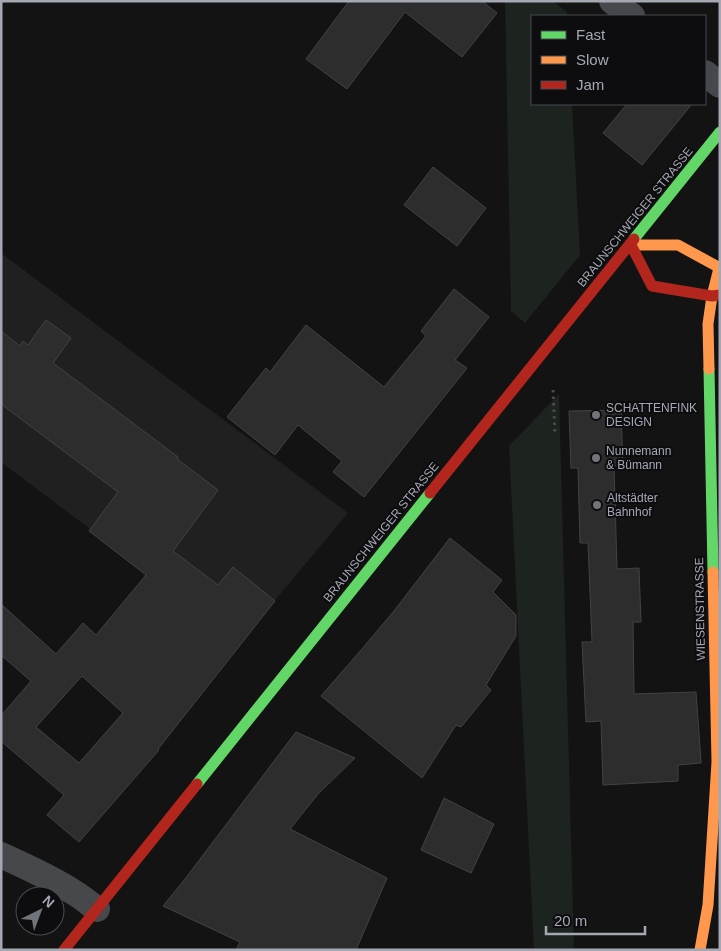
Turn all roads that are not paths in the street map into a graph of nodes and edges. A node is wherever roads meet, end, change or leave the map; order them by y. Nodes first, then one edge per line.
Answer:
1 (612, 1) edge
2 (631, 15) edge
3 (706, 74) edge
4 (720, 85) edge
5 (720, 132) edge
6 (631, 245) junction
7 (720, 268) edge
8 (716, 295) edge
9 (1, 855) edge
10 (96, 909) junction
11 (64, 950) edge
12 (700, 950) edge

1 - 2 street
3 - 4 street
5 - 6 main road, BRAUNSCHWEIGER STRASSE
6 - 7 main road
6 - 8 main road
6 - 10 main road, BRAUNSCHWEIGER STRASSE
7 - 8 main road, WIESENSTRASSE
8 - 12 main road, WIESENSTRASSE
9 - 10 street
10 - 11 main road, BRAUNSCHWEIGER STRASSE

